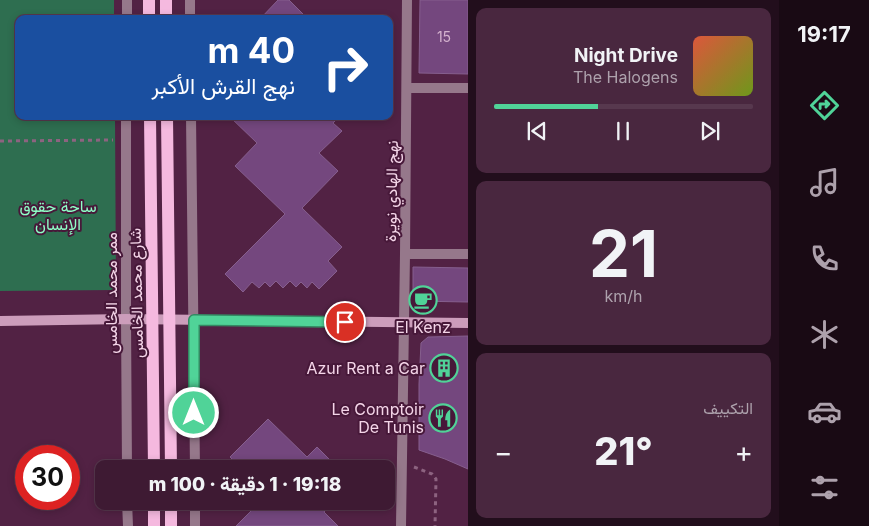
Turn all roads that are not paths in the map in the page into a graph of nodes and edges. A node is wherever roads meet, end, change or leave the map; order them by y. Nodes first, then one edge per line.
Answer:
1 (127, 0) edge
2 (148, 0) edge
3 (166, 0) edge
4 (190, 0) edge
5 (407, 0) edge
6 (127, 15) edge
7 (149, 15) edge
8 (166, 15) edge
9 (190, 15) edge
10 (407, 88) junction
11 (468, 88) edge
12 (126, 120) edge
13 (150, 120) edge
14 (167, 120) edge
15 (191, 120) edge
16 (405, 254) junction
17 (468, 254) edge
18 (126, 319) junction
19 (152, 319) junction
20 (170, 320) junction
21 (194, 320) junction
22 (0, 321) edge
23 (404, 322) junction
24 (468, 323) edge
25 (127, 460) edge
26 (154, 460) edge
27 (171, 460) edge
28 (195, 460) edge
29 (128, 510) edge
30 (154, 510) edge
31 (171, 510) edge
32 (195, 510) edge
33 (128, 526) edge
34 (154, 526) edge
35 (172, 526) edge
36 (195, 526) edge
37 (401, 526) edge

1 - 6 street
2 - 7 main road
3 - 8 main road
4 - 9 street
5 - 10 street, نهج الهادي نويرة
10 - 11 street
10 - 16 street, نهج الهادي نويرة
12 - 18 street, ممر محمد الخامس
13 - 19 main road, شارع محمد الخامس
14 - 20 main road, شارع محمد الخامس
15 - 21 street
16 - 17 street
16 - 23 street, نهج الهادي نويرة
18 - 19 main road
18 - 22 main road
18 - 25 street, ممر محمد الخامس
19 - 20 main road
19 - 26 main road, شارع محمد الخامس
20 - 21 main road
20 - 27 main road, شارع محمد الخامس
21 - 23 main road
21 - 28 street
23 - 24 main road
23 - 37 street, نهج الهادي نويرة
29 - 33 street
30 - 34 main road
31 - 35 main road
32 - 36 street

